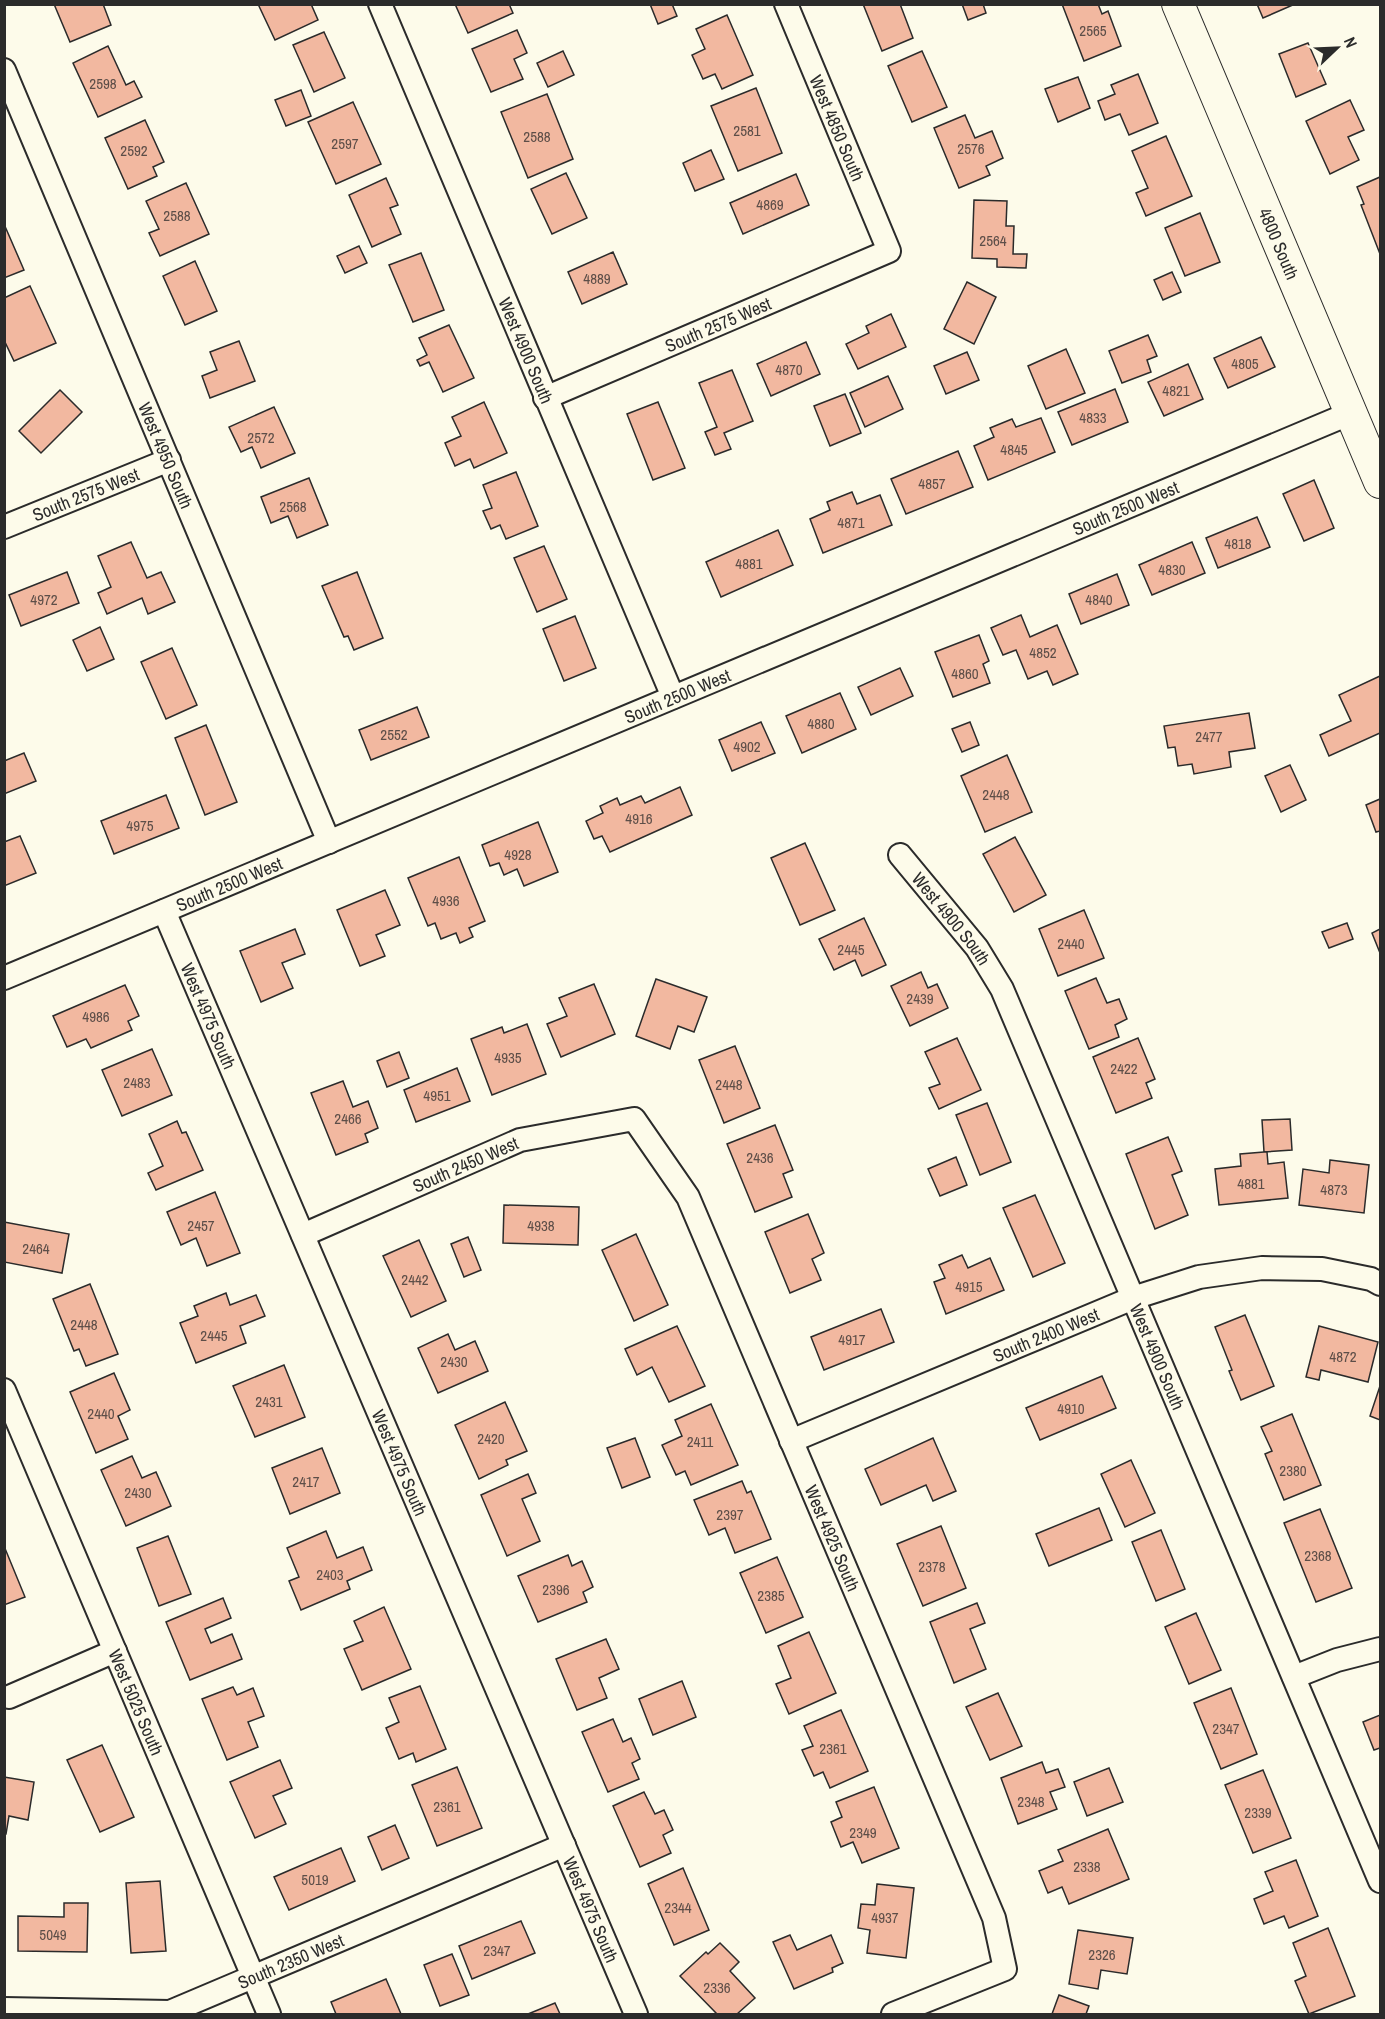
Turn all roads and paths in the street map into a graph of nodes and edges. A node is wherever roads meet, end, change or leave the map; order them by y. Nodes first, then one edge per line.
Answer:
1 (380, 4) edge
2 (786, 4) edge
3 (1178, 4) edge
4 (4, 70) edge
5 (889, 251) joint
6 (545, 398) junction
7 (1351, 413) junction
8 (169, 460) junction
9 (1380, 482) edge
10 (4, 527) edge
11 (673, 697) junction
12 (328, 842) junction
13 (900, 855) dead end
14 (164, 911) junction
15 (4, 978) edge
16 (634, 1119) joint
17 (303, 1235) junction
18 (1380, 1284) edge
19 (1133, 1298) junction
20 (4, 1390) edge
21 (791, 1441) junction
22 (1380, 1648) edge
23 (115, 1651) junction
24 (1294, 1677) junction
25 (9, 1697) dead end
26 (564, 1845) junction
27 (1380, 1881) edge
28 (254, 1977) junction
29 (4, 2009) edge
30 (269, 2014) edge
31 (636, 2014) edge
32 (893, 2014) edge

1 - 6 street, West 4900 South
2 - 5 street, West 4850 South
3 - 7 main road, 4800 South
4 - 8 street, West 4950 South
5 - 6 street, South 2575 West
6 - 11 street, West 4900 South
7 - 9 main road, 4800 South
7 - 11 street, South 2500 West
8 - 10 street, South 2575 West
8 - 12 street, West 4950 South
11 - 12 street, South 2500 West
12 - 14 street, South 2500 West
13 - 19 street, West 4900 South
14 - 15 street, South 2500 West
14 - 17 street, West 4975 South
16 - 17 street, South 2450 West
16 - 21 street, West 4925 South
17 - 26 street, West 4975 South
18 - 19 street, South 2400 West
19 - 21 street, South 2400 West
19 - 24 street, West 4900 South
20 - 23 street, West 5025 South
21 - 32 street, West 4925 South
22 - 24 street
23 - 25 street
23 - 28 street, West 5025 South
24 - 27 street, West 4900 South
26 - 28 street, South 2350 West
26 - 31 street, West 4975 South
28 - 29 street, South 2350 West
28 - 30 street, West 5025 South

